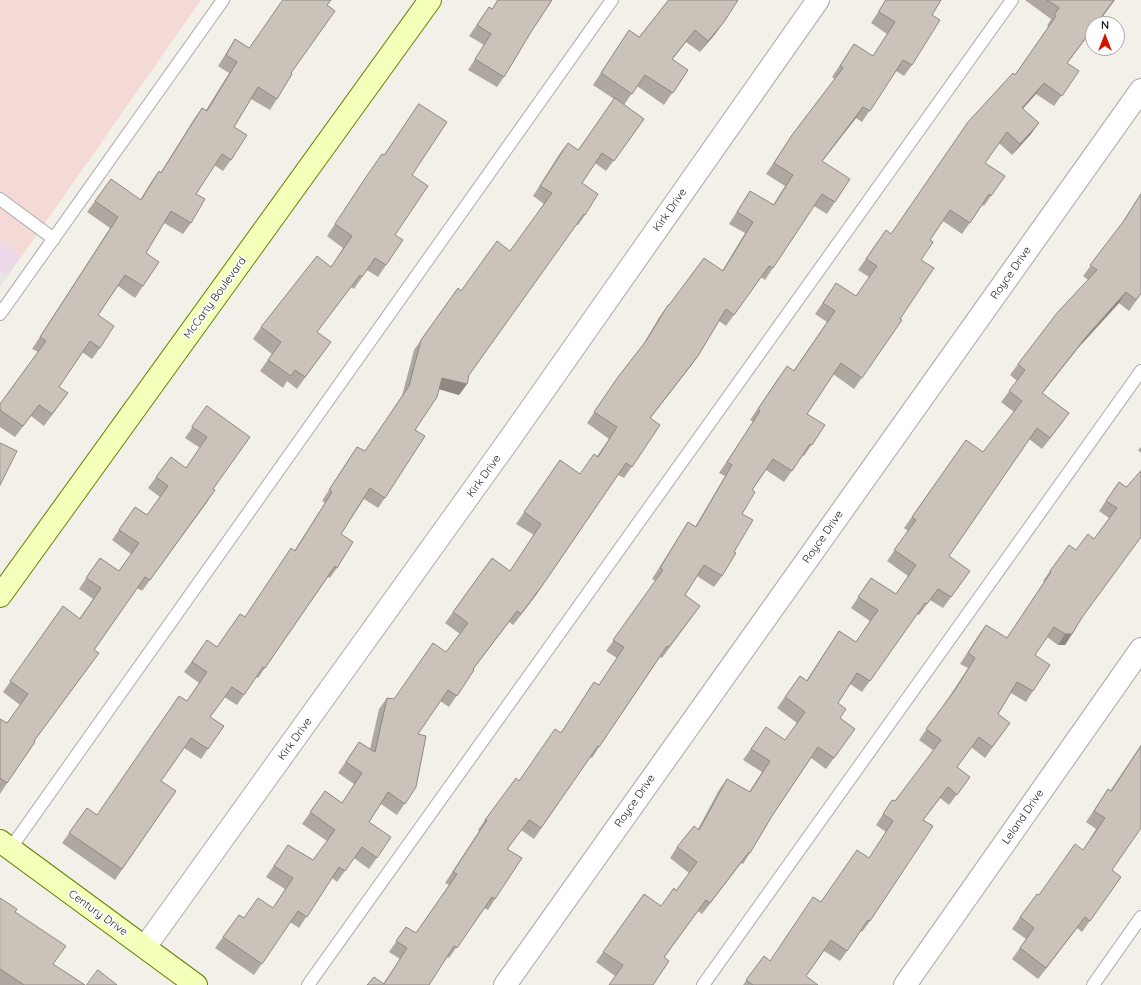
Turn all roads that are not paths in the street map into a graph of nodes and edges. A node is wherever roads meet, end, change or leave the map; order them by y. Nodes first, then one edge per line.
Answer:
1 (223, 0) edge
2 (430, 0) edge
3 (612, 0) edge
4 (818, 0) edge
5 (1012, 0) edge
6 (1141, 90) edge
7 (0, 198) edge
8 (54, 239) junction
9 (0, 314) edge
10 (1141, 371) edge
11 (0, 596) edge
12 (1141, 650) edge
13 (5, 845) edge
14 (1141, 917) edge
15 (145, 947) junction
16 (196, 985) edge
17 (308, 985) edge
18 (505, 985) edge
19 (703, 985) edge
20 (904, 985) edge
21 (1093, 985) edge

1 - 8 lane
2 - 11 main road, McCarty Boulevard
3 - 13 lane
4 - 15 street, Kirk Drive
5 - 17 lane
6 - 18 street, Royce Drive
7 - 8 lane
8 - 9 lane
10 - 19 lane
12 - 20 street, Leland Drive
13 - 15 main road, Century Drive
14 - 21 lane
15 - 16 main road, Century Drive

